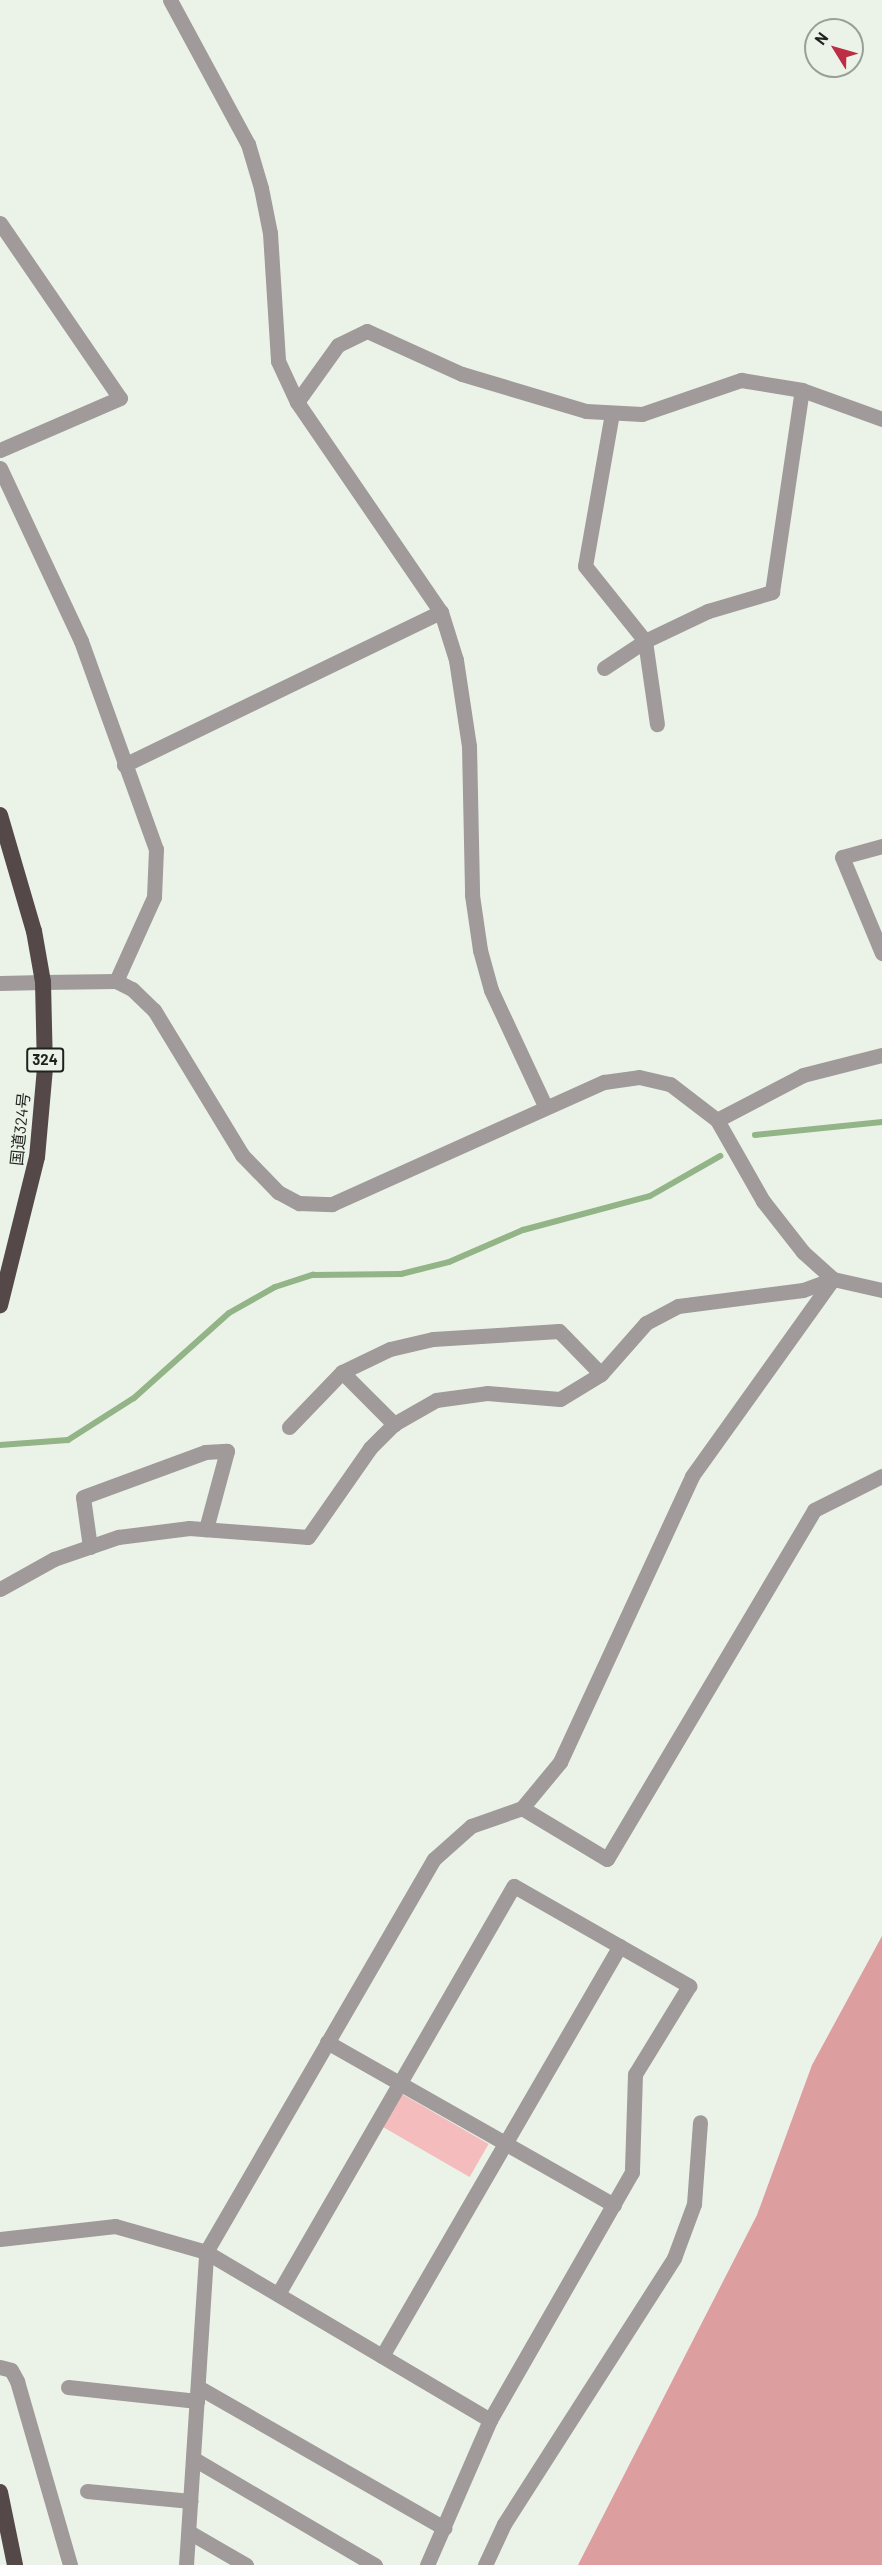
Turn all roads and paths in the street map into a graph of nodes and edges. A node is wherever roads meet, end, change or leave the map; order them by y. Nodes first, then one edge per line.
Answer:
1 (170, 0) edge
2 (0, 223) edge
3 (802, 390) junction
4 (297, 402) junction
5 (612, 413) junction
6 (882, 419) edge
7 (0, 450) edge
8 (0, 468) edge
9 (441, 612) junction
10 (645, 641) junction
11 (604, 668) dead end
12 (657, 724) dead end
13 (124, 765) junction
14 (0, 815) edge
15 (882, 846) edge
16 (882, 952) edge
17 (116, 981) junction
18 (44, 982) junction
19 (0, 983) edge
20 (882, 1054) edge
21 (545, 1106) junction
22 (717, 1120) junction
23 (832, 1279) junction
24 (882, 1290) edge
25 (0, 1305) edge
26 (342, 1372) junction
27 (601, 1374) junction
28 (394, 1424) junction
29 (289, 1427) dead end
30 (882, 1476) edge
31 (206, 1529) junction
32 (90, 1547) junction
33 (0, 1589) edge
34 (522, 1808) junction
35 (620, 1946) junction
36 (327, 2042) junction
37 (400, 2083) junction
38 (700, 2122) dead end
39 (505, 2143) junction
40 (614, 2205) junction
41 (0, 2239) edge
42 (206, 2252) junction
43 (278, 2294) junction
44 (382, 2356) junction
45 (0, 2367) edge
46 (68, 2387) dead end
47 (198, 2394) junction
48 (490, 2420) junction
49 (194, 2459) junction
50 (87, 2491) dead end
51 (0, 2492) edge
52 (191, 2501) junction
53 (444, 2528) junction
54 (189, 2532) junction
55 (15, 2565) edge
56 (70, 2565) edge
57 (186, 2565) edge
58 (246, 2565) edge
59 (375, 2565) edge
60 (427, 2565) edge
61 (485, 2565) edge

1 - 4 street
2 - 7 street
3 - 5 street
3 - 6 street
3 - 10 street
4 - 5 street
4 - 9 street
5 - 10 street
8 - 13 street
9 - 13 street
9 - 21 street
10 - 11 street
10 - 12 street
13 - 17 street
14 - 18 highway, 国道324号 / 324
15 - 16 street
17 - 18 street
17 - 21 street
18 - 19 street
18 - 25 highway, 国道324号 / 324
20 - 22 street
21 - 22 street
22 - 23 street
23 - 24 street
23 - 27 street
23 - 34 street
26 - 27 street
26 - 28 street
26 - 29 street
27 - 28 street
28 - 31 street
30 - 34 street
31 - 32 street
31 - 32 street
32 - 33 street
34 - 36 street
35 - 37 street
35 - 39 street
35 - 40 street
36 - 37 street
36 - 42 street
37 - 39 street
37 - 43 street
38 - 61 street
39 - 40 street
39 - 44 street
40 - 48 street
41 - 42 street
42 - 43 street
42 - 47 street
43 - 44 street
44 - 48 street
45 - 56 street
46 - 47 street
47 - 49 street
47 - 53 street
48 - 53 street
49 - 52 street
49 - 59 street
50 - 52 street
51 - 55 highway
52 - 54 street
53 - 60 street
54 - 57 street
54 - 58 street

